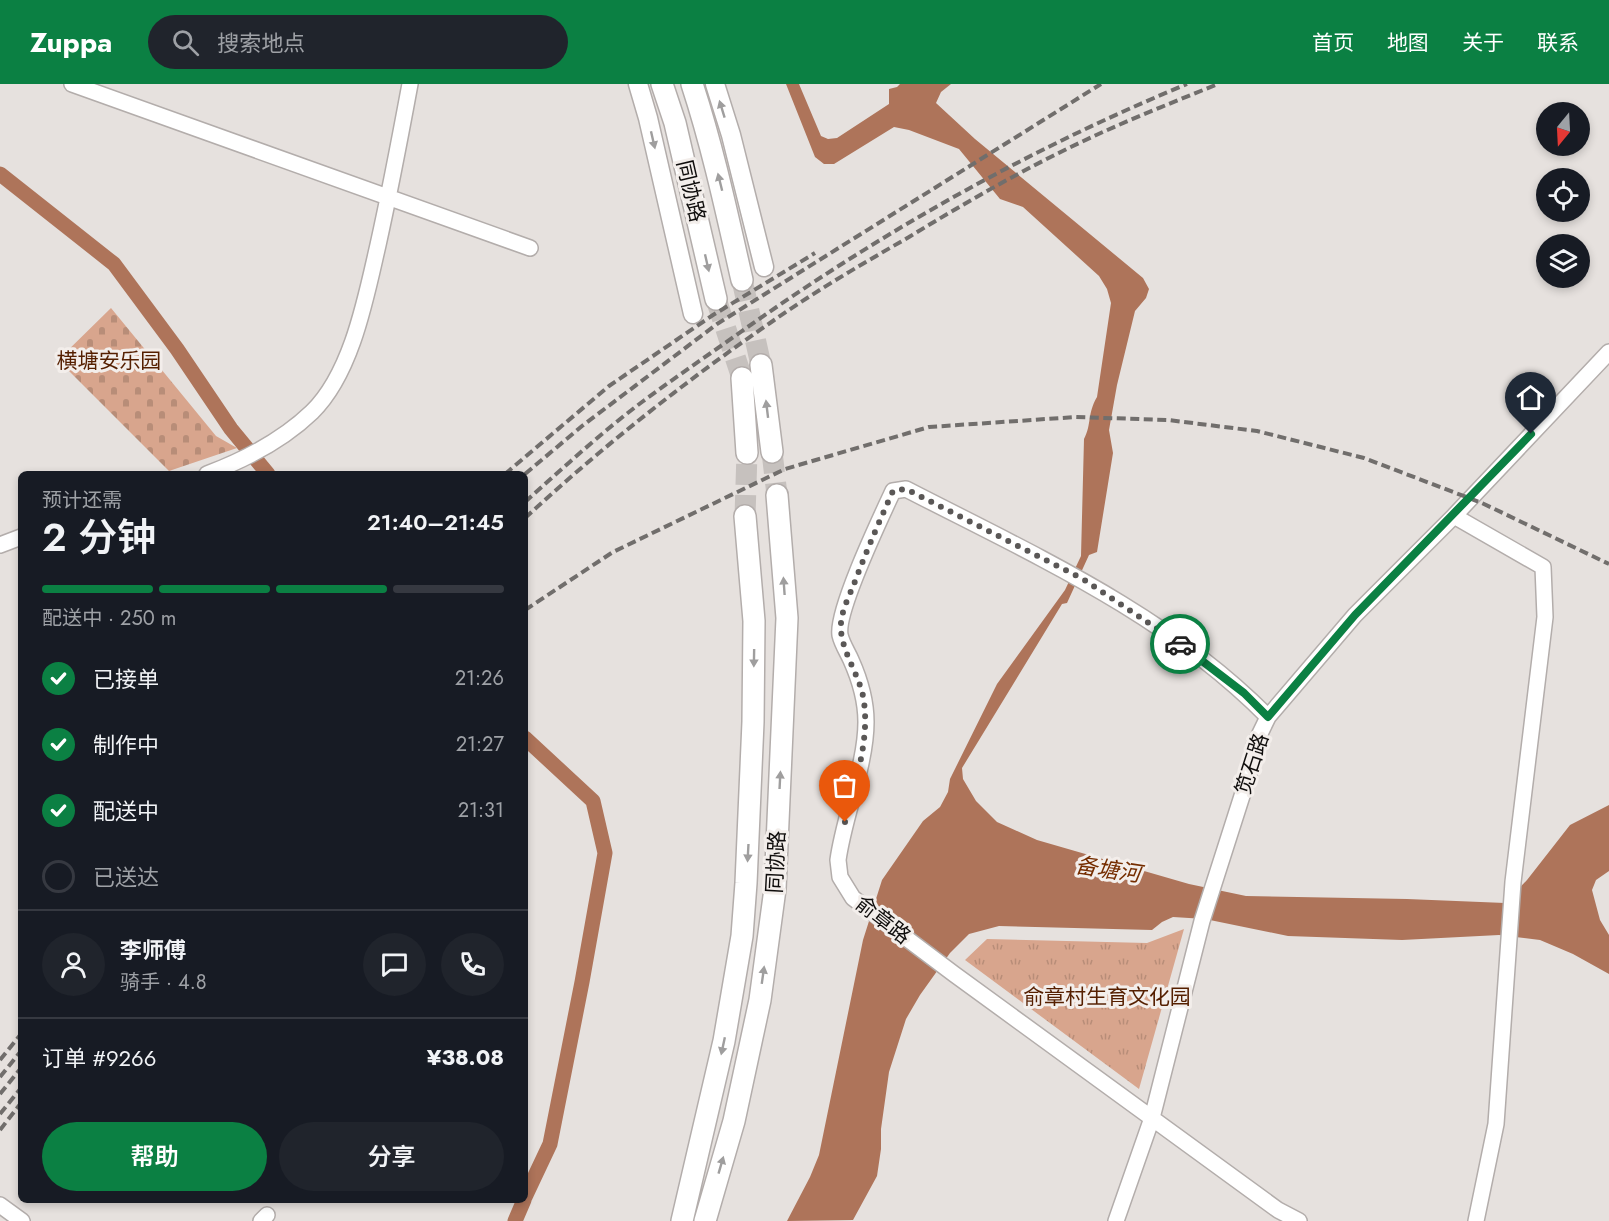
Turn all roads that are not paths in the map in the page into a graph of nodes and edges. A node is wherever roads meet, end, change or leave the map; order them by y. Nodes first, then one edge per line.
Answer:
1 (72, 84) edge
2 (410, 84) edge
3 (638, 84) edge
4 (662, 84) edge
5 (692, 84) edge
6 (715, 84) edge
7 (388, 198) junction
8 (530, 248) dead end
9 (764, 267) dead end
10 (742, 280) tunnel mouth
11 (716, 299) tunnel mouth
12 (693, 314) dead end
13 (1609, 352) edge
14 (761, 365) tunnel mouth
15 (742, 378) tunnel mouth
16 (772, 452) tunnel mouth
17 (747, 453) tunnel mouth
18 (213, 471) edge
19 (777, 495) tunnel mouth
20 (745, 516) tunnel mouth
21 (1454, 516) junction
22 (18, 538) edge
23 (0, 545) edge
24 (1268, 717) junction
25 (1152, 1118) junction
26 (682, 1221) edge
27 (705, 1221) edge
28 (1116, 1221) edge
29 (1299, 1221) edge
30 (1476, 1221) edge

1 - 7 street
2 - 7 street
3 -> 12 street
4 -> 11 main road, 同协路
10 -> 5 main road, 同协路
9 -> 6 street
7 - 8 street
7 - 18 street
13 - 21 street, 笕石路
16 -> 14 main road
15 - 17 main road
27 -> 19 main road, 同协路
20 -> 26 main road, 同协路
21 - 24 street, 笕石路
21 - 30 street
22 - 23 street
24 - 25 street, 笕石路
24 - 25 street, 俞章路
25 - 28 street, 笕石路
25 - 29 street, 俞章路

